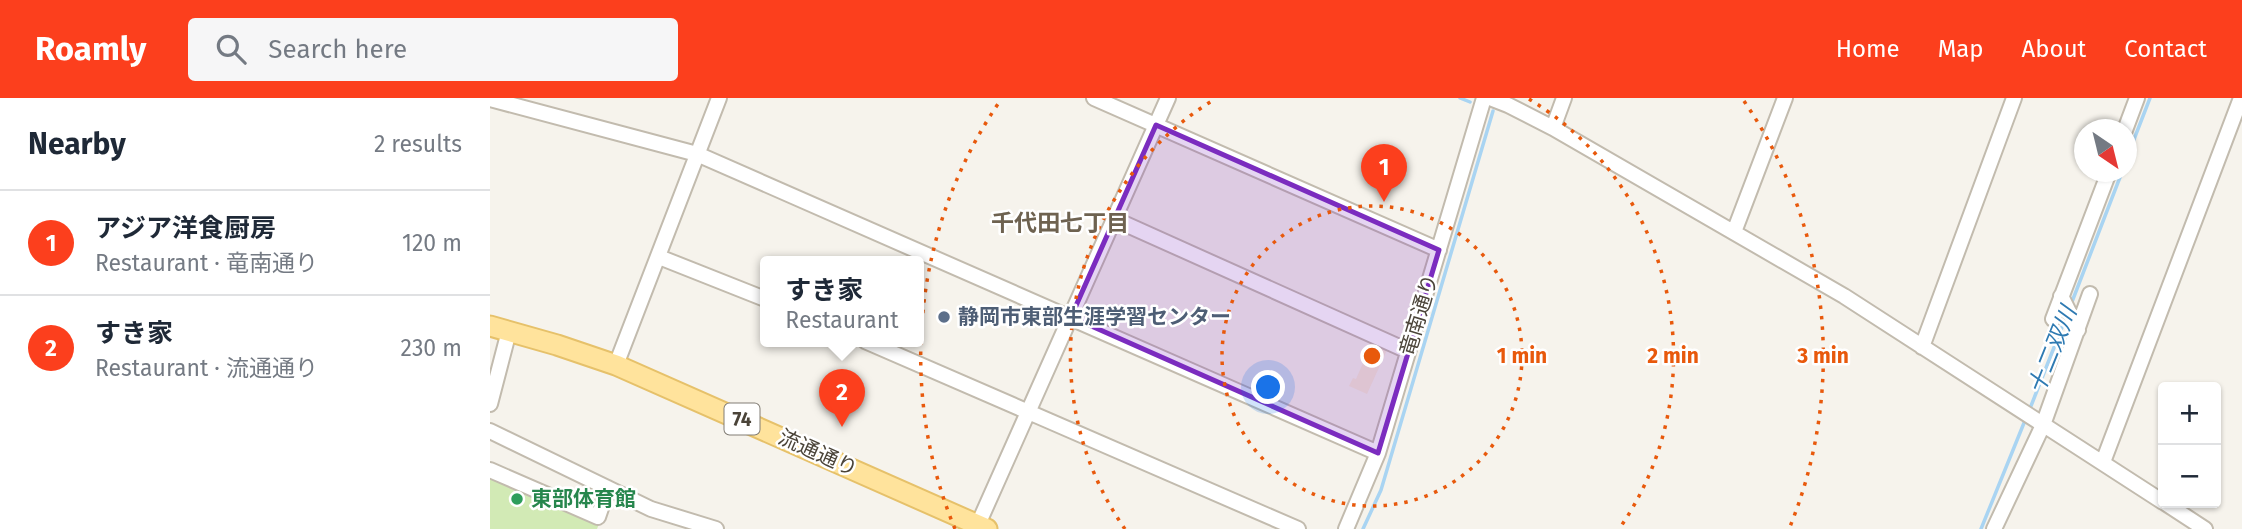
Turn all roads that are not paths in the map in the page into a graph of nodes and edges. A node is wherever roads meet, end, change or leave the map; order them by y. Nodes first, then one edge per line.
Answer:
1 (719, 98) edge
2 (1094, 98) edge
3 (1168, 98) edge
4 (1484, 98) edge
5 (1490, 98) edge
6 (1564, 98) edge
7 (1785, 98) edge
8 (2014, 98) edge
9 (2137, 98) edge
10 (2241, 98) edge
11 (490, 99) edge
12 (2129, 119) edge
13 (1156, 125) junction
14 (1553, 128) junction
15 (697, 154) junction
16 (2105, 182) edge
17 (1114, 219) junction
18 (1734, 232) junction
19 (1439, 250) junction
20 (659, 257) junction
21 (2090, 294) dead end
22 (2061, 296) junction
23 (760, 297) edge
24 (1071, 317) junction
25 (2053, 319) dead end
26 (499, 328) edge
27 (2078, 330) junction
28 (879, 347) edge
29 (1922, 347) junction
30 (1408, 351) junction
31 (616, 365) junction
32 (490, 404) edge
33 (1029, 412) junction
34 (2034, 419) junction
35 (490, 431) edge
36 (1378, 453) junction
37 (2103, 462) junction
38 (490, 470) edge
39 (608, 488) junction
40 (2158, 498) edge
41 (2173, 508) edge
42 (980, 528) edge
43 (716, 529) edge
44 (1298, 529) edge
45 (1346, 529) edge
46 (1994, 529) edge
47 (2206, 529) edge

1 - 15 street
2 - 13 street
3 - 13 street
4 - 19 street, 竜南通り
5 - 14 street
6 - 14 street
7 - 18 street
8 - 29 street
9 - 12 street
10 - 37 street
11 - 15 street
13 - 17 street
13 - 19 street
14 - 18 street
15 - 20 street
15 - 24 street
16 - 22 street
17 - 24 street
17 - 30 street
18 - 29 street
19 - 30 street, 竜南通り
20 - 23 street
20 - 31 street
21 - 27 street
22 - 25 street
22 - 27 street
24 - 33 street
24 - 36 street
26 - 31 main road, 流通通り / 74
26 - 32 street
27 - 34 street
28 - 33 street
29 - 34 street
30 - 36 street, 竜南通り
31 - 42 main road, 流通通り / 74
33 - 42 street
33 - 44 street
34 - 37 street
34 - 46 street
35 - 39 street
36 - 45 street, 竜南通り
37 - 40 street
38 - 39 street
39 - 43 street
41 - 47 street

